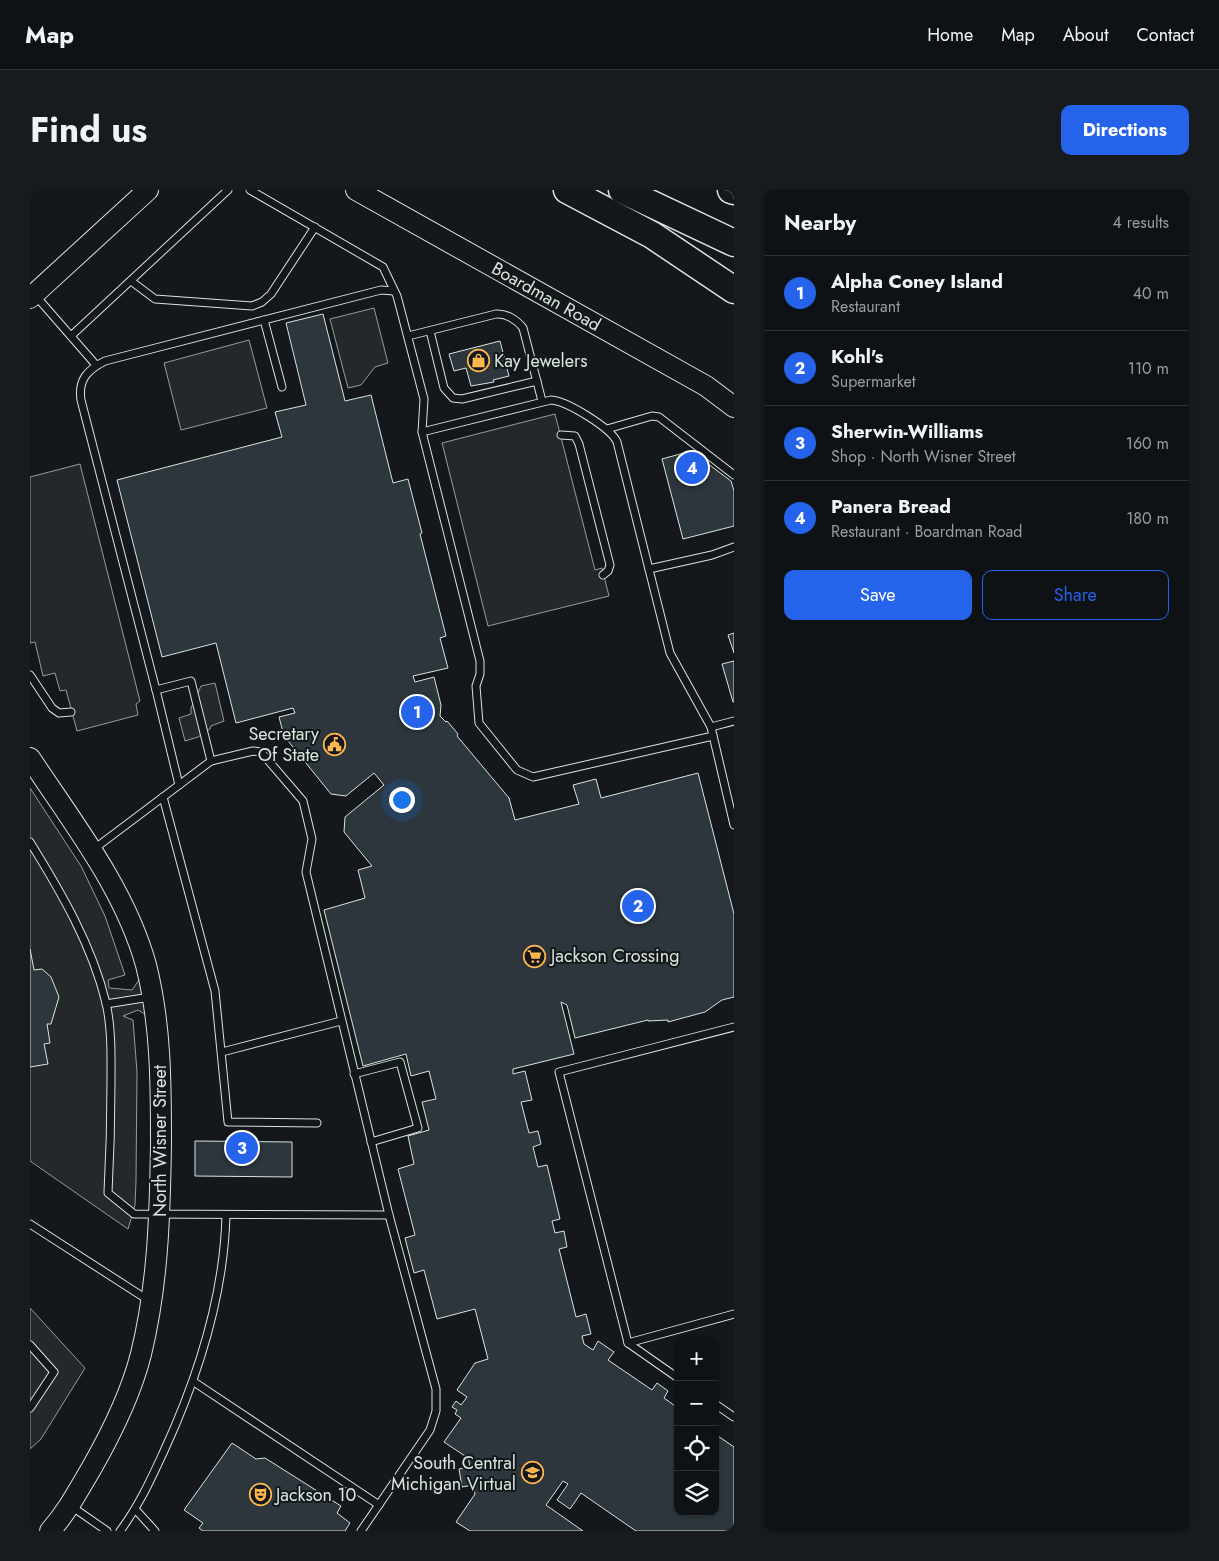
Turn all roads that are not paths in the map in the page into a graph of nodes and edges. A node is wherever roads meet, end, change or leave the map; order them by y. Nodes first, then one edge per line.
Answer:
1 (148, 190) edge
2 (228, 190) edge
3 (250, 190) edge
4 (356, 190) edge
5 (566, 190) edge
6 (622, 190) edge
7 (314, 227) junction
8 (734, 243) edge
9 (131, 281) junction
10 (734, 290) edge
11 (394, 292) junction
12 (32, 294) edge
13 (264, 320) junction
14 (430, 331) junction
15 (71, 336) junction
16 (408, 336) junction
17 (96, 366) junction
18 (537, 381) junction
19 (282, 387) dead end
20 (542, 401) junction
21 (734, 407) edge
22 (607, 428) junction
23 (422, 432) junction
24 (561, 435) dead end
25 (734, 475) edge
26 (734, 547) edge
27 (649, 569) junction
28 (602, 575) dead end
29 (30, 675) edge
30 (156, 690) junction
31 (71, 712) dead end
32 (734, 721) edge
33 (711, 727) junction
34 (713, 736) junction
35 (30, 759) edge
36 (211, 761) junction
37 (179, 785) junction
38 (164, 796) junction
39 (734, 825) edge
40 (30, 842) edge
41 (92, 850) junction
42 (152, 996) junction
43 (106, 1004) junction
44 (341, 1020) junction
45 (734, 1028) edge
46 (222, 1052) junction
47 (354, 1074) junction
48 (318, 1123) dead end
49 (370, 1142) junction
50 (160, 1214) junction
51 (226, 1215) junction
52 (389, 1215) junction
53 (30, 1224) edge
54 (151, 1302) junction
55 (734, 1314) edge
56 (628, 1343) junction
57 (30, 1345) edge
58 (674, 1375) edge
59 (194, 1382) junction
60 (719, 1407) edge
61 (30, 1408) edge
62 (734, 1417) edge
63 (70, 1505) junction
64 (379, 1505) junction
65 (136, 1510) junction
66 (50, 1531) edge
67 (107, 1531) edge
68 (120, 1531) edge
69 (155, 1531) edge
70 (361, 1531) edge

1 - 12 street
2 - 9 lane
3 - 7 lane
4 - 21 street, Boardman Road
5 - 10 highway
6 - 8 highway
7 - 9 lane
7 - 11 lane
9 - 15 lane
11 - 13 lane
11 - 16 lane
12 - 15 lane
13 - 17 lane
13 - 19 lane
14 - 16 lane
14 - 18 lane
14 - 18 lane
15 - 17 lane
16 - 23 lane
17 - 30 lane
18 - 20 lane
20 - 22 lane
20 - 23 lane
22 - 25 lane
22 - 27 lane
23 - 34 lane
24 - 28 lane
26 - 27 lane
27 - 33 lane
29 - 31 lane
30 - 36 lane
30 - 37 lane
32 - 33 lane
33 - 34 lane
34 - 39 lane
35 - 41 street, North Wisner Street
36 - 37 lane
36 - 44 lane
37 - 38 lane
38 - 41 lane
38 - 46 lane
40 - 43 lane
41 - 42 street, North Wisner Street
42 - 43 lane
42 - 50 street, North Wisner Street
43 - 50 lane
44 - 46 lane
44 - 47 lane
45 - 56 lane
46 - 48 lane
47 - 49 lane
47 - 49 lane
49 - 52 lane
50 - 51 lane
50 - 54 street, North Wisner Street
51 - 52 lane
51 - 59 lane
52 - 64 lane
53 - 54 lane
54 - 63 street, North Wisner Street
55 - 56 lane
56 - 58 lane
57 - 61 lane
59 - 64 lane
59 - 65 lane
60 - 62 lane
63 - 66 street, North Wisner Street
63 - 67 lane
64 - 70 lane
65 - 68 lane
65 - 69 lane

